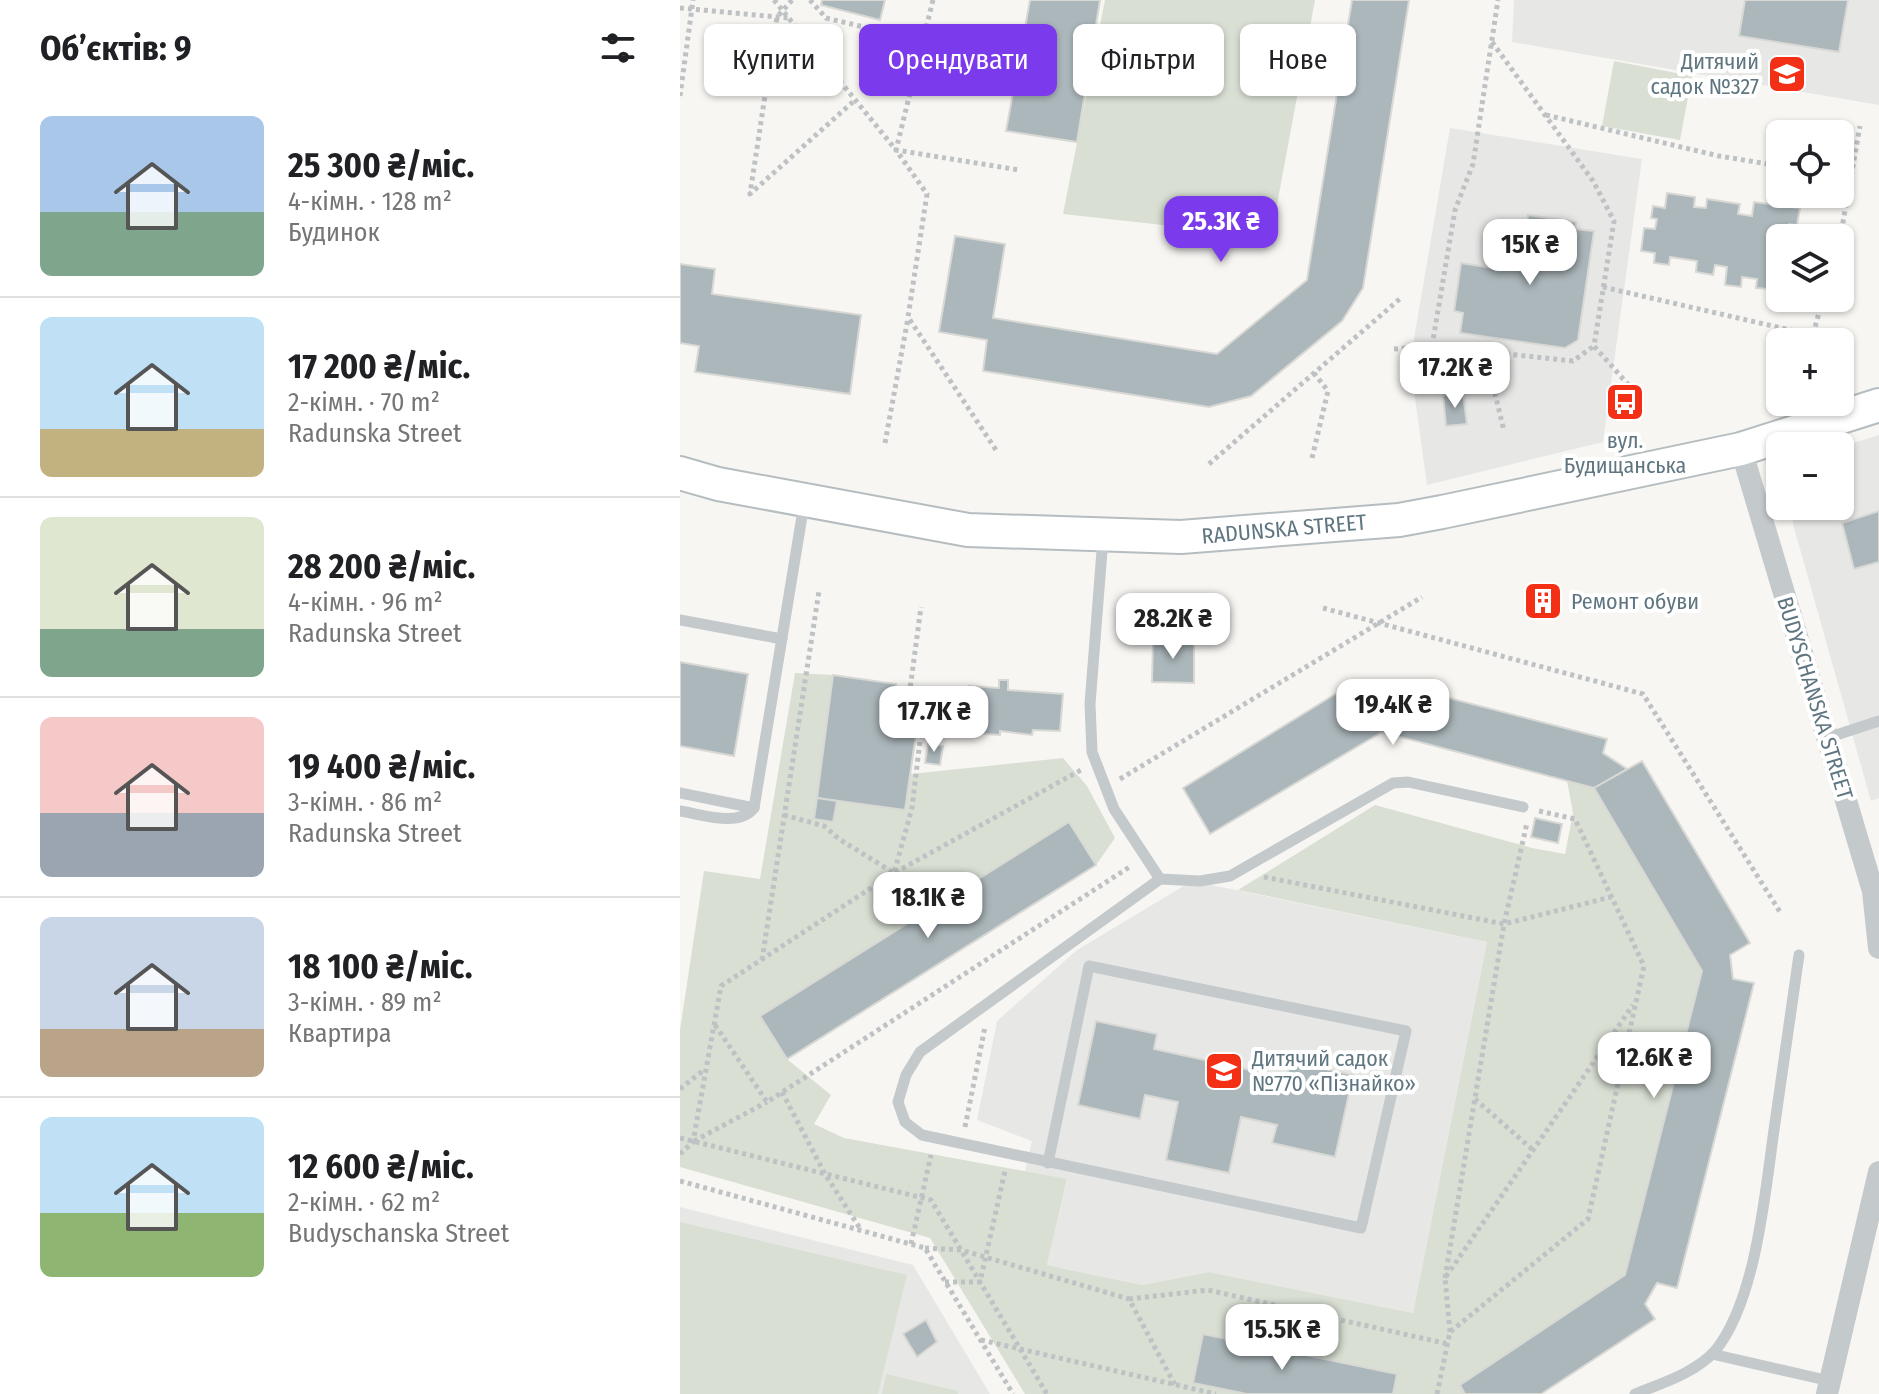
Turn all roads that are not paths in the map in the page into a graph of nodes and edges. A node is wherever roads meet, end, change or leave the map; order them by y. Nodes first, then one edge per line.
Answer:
1 (1879, 405) edge
2 (1741, 449) junction
3 (680, 473) edge
4 (805, 500) junction
5 (1103, 535) junction
6 (680, 620) edge
7 (782, 639) junction
8 (1879, 721) edge
9 (1827, 738) junction
10 (680, 793) edge
11 (1523, 807) dead end
12 (754, 808) junction
13 (680, 811) edge
14 (1160, 879) junction
15 (1879, 948) edge
16 (1799, 955) dead end
17 (1048, 1163) junction
18 (1879, 1172) edge
19 (1712, 1354) junction
20 (1828, 1387) edge
21 (1635, 1394) edge

1 - 2 main road, RADUNSKA STREET
2 - 5 main road, RADUNSKA STREET
2 - 9 street, BUDYSCHANSKA STREET
3 - 4 main road, RADUNSKA STREET
4 - 5 main road, RADUNSKA STREET
4 - 7 lane
5 - 14 lane
6 - 7 lane
7 - 12 lane
8 - 9 lane
9 - 15 street, BUDYSCHANSKA STREET
10 - 12 lane
11 - 14 lane
12 - 13 lane
14 - 17 lane
16 - 19 lane
17 - 17 lane
18 - 20 street
19 - 20 lane
19 - 21 lane

